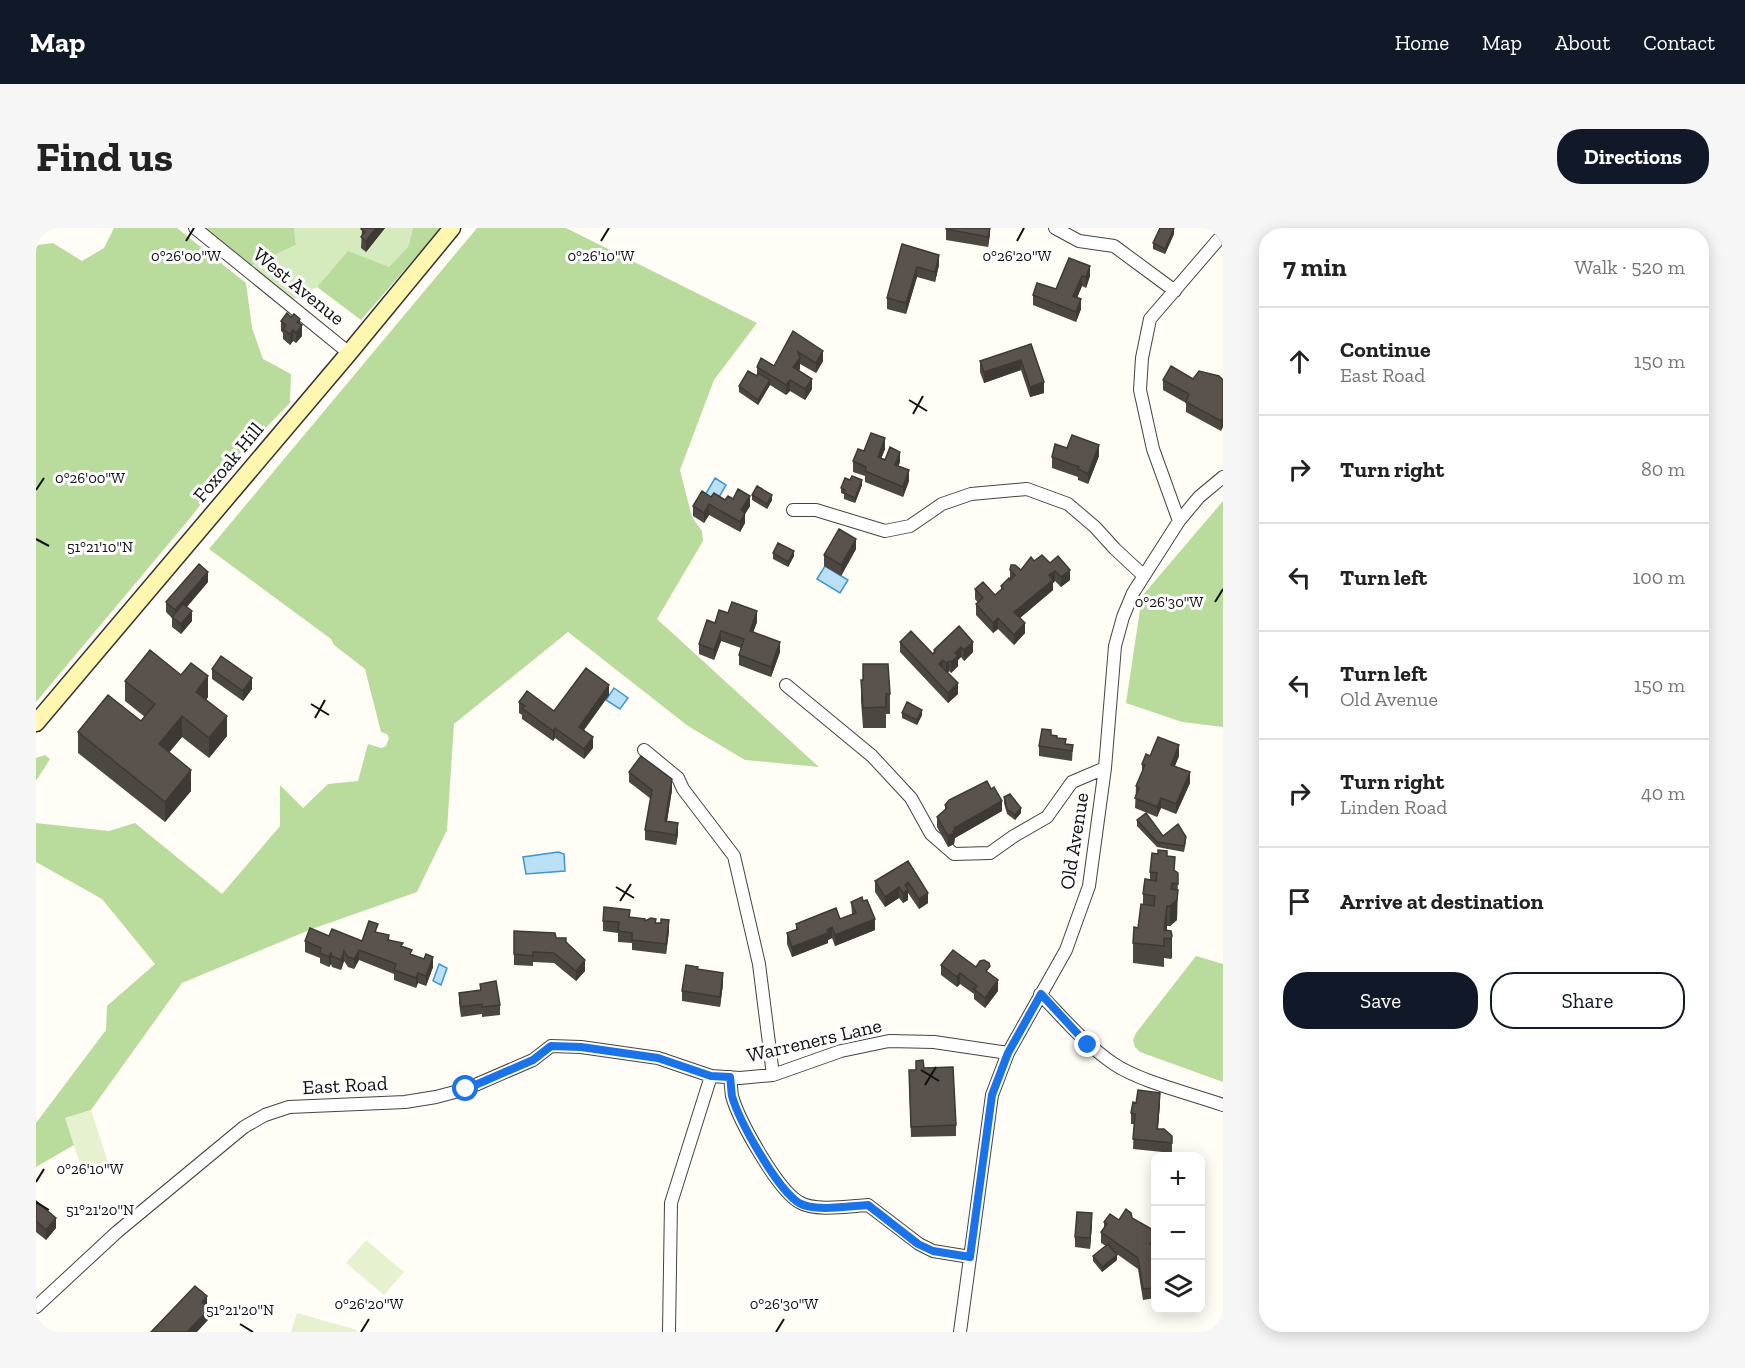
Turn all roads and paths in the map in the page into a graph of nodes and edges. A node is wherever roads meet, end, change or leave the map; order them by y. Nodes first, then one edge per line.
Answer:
1 (195, 228) edge
2 (452, 228) edge
3 (1055, 228) edge
4 (1223, 234) edge
5 (1175, 291) junction
6 (349, 353) junction
7 (1223, 477) edge
8 (794, 510) dead end
9 (1179, 521) junction
10 (1144, 576) junction
11 (786, 685) dead end
12 (36, 723) edge
13 (644, 750) dead end
14 (1105, 768) junction
15 (1041, 994) junction
16 (1008, 1053) junction
17 (772, 1075) junction
18 (711, 1076) junction
19 (730, 1077) junction
20 (1223, 1105) edge
21 (970, 1257) junction
22 (36, 1307) edge
23 (669, 1332) edge
24 (960, 1332) edge

1 - 6 street, West Avenue
2 - 6 main road, Foxoak Hill
3 - 5 street
4 - 5 street
5 - 9 street
6 - 12 main road, Foxoak Hill
7 - 9 street, Old Avenue
8 - 10 street
9 - 10 street, Old Avenue
10 - 14 street, Old Avenue
11 - 14 street
13 - 17 street
14 - 15 street, Old Avenue
15 - 16 street, Old Avenue
15 - 20 street
16 - 17 street, Warreners Lane
16 - 21 street, Old Avenue
17 - 19 street, Warreners Lane
18 - 19 street, Warreners Lane
18 - 22 street, East Road
18 - 23 street
19 - 21 street
21 - 24 street, Old Avenue

